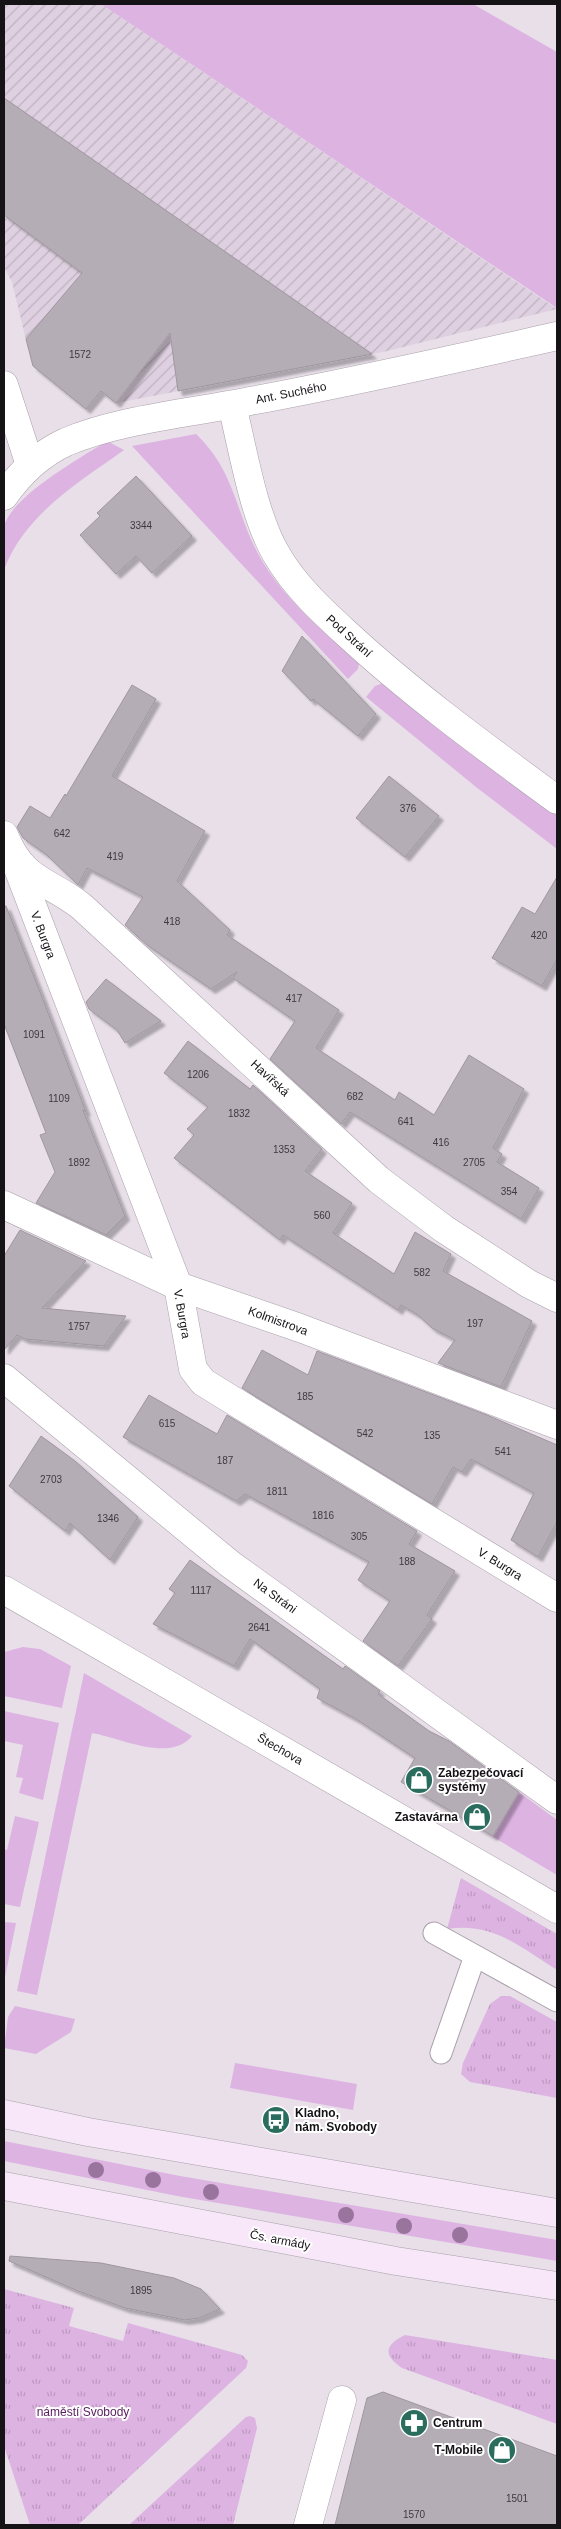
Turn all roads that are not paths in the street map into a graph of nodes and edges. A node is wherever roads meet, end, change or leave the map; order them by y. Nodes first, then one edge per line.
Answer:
1 (557, 336) edge
2 (4, 385) edge
3 (232, 405) junction
4 (30, 464) junction
5 (4, 496) edge
6 (557, 800) edge
7 (9, 846) edge
8 (4, 1205) edge
9 (178, 1286) junction
10 (557, 1298) edge
11 (4, 1378) edge
12 (557, 1424) edge
13 (4, 1590) edge
14 (557, 1598) edge
15 (16, 1610) edge
16 (557, 1800) edge
17 (557, 1908) edge
18 (434, 1933) dead end
19 (475, 1956) junction
20 (557, 2001) edge
21 (441, 2054) dead end
22 (4, 2114) edge
23 (4, 2186) edge
24 (557, 2212) edge
25 (557, 2286) edge
26 (342, 2400) dead end
27 (308, 2525) edge

1 - 3 street, Ant. Suchého
2 - 4 street
3 - 4 street, Ant. Suchého
3 - 6 street, Pod Strání
4 - 5 street
7 - 9 street, V. Burgra
7 - 10 street, Havířská
8 - 9 street, Kolmistrova
9 - 12 street, Kolmistrova
9 - 14 street, V. Burgra
11 - 16 street, Na Stráni
13 - 15 street, Štechova
15 - 17 street, Štechova
18 - 19 lane
19 - 20 lane
19 - 21 lane
22 - 24 main road
23 - 25 main road, Čs. armády
26 - 27 street

